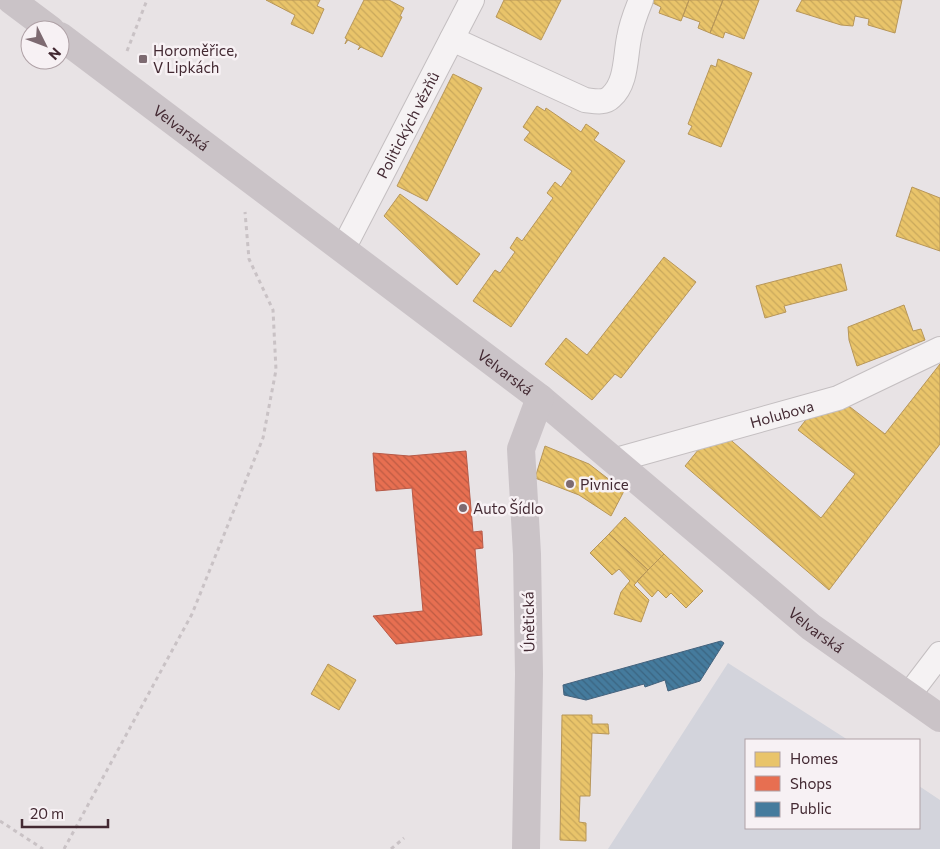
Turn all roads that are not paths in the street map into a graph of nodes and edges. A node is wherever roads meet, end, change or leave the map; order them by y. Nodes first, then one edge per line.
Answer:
1 (11, 0) edge
2 (472, 0) edge
3 (641, 0) edge
4 (38, 20) edge
5 (452, 38) junction
6 (70, 44) edge
7 (343, 249) junction
8 (940, 349) edge
9 (540, 398) junction
10 (616, 460) junction
11 (940, 654) edge
12 (908, 696) junction
13 (940, 718) edge
14 (526, 849) edge

1 - 4 main road
2 - 5 street, Politických vězňů
3 - 5 street
5 - 7 street, Politických vězňů
6 - 7 main road, Velvarská
7 - 9 main road, Velvarská
8 - 10 street, Holubova
9 - 10 main road, Velvarská
9 - 14 main road, Únětická
10 - 12 main road, Velvarská
11 - 12 street
12 - 13 main road, Velvarská

